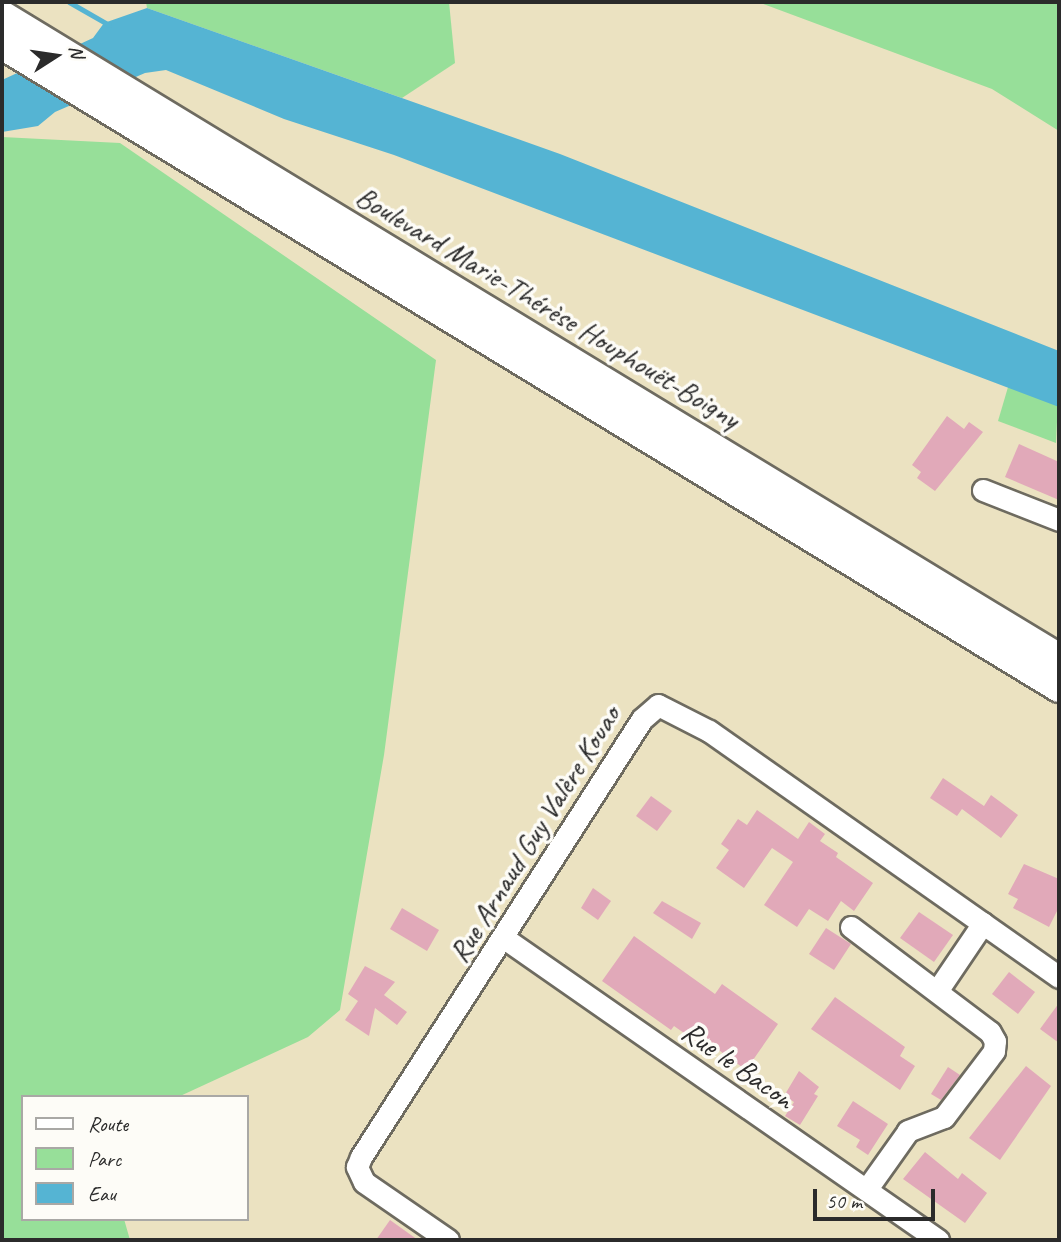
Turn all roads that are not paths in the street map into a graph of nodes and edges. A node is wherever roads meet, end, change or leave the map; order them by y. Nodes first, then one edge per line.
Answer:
1 (2, 15) edge
2 (10, 50) edge
3 (105, 99) junction
4 (983, 489) dead end
5 (1059, 520) edge
6 (1002, 653) junction
7 (1059, 658) edge
8 (1059, 688) edge
9 (1059, 709) edge
10 (983, 923) junction
11 (851, 928) dead end
12 (504, 938) junction
13 (1059, 977) edge
14 (937, 990) junction
15 (866, 1190) junction
16 (448, 1240) edge
17 (938, 1240) edge

1 - 3 main road, Boulevard Marie-Thérèse Houphouët-Boigny
2 - 3 main road, Boulevard Marie-Thérèse Houphouët-Boigny
3 - 6 main road, Boulevard Marie-Thérèse Houphouët-Boigny
3 - 7 main road, Boulevard Marie-Thérèse Houphouët-Boigny
4 - 5 street
6 - 8 main road, Boulevard Marie-Thérèse Houphouët-Boigny
6 - 9 main road
10 - 12 street, Rue Arnaud Guy Valère Kouao
10 - 13 street, Rue Arnaud Guy Valère Kouao
10 - 14 street
11 - 14 street
12 - 15 street, Rue le Bacon
12 - 16 street, Rue Arnaud Guy Valère Kouao
14 - 15 street
15 - 17 street, Rue le Bacon

